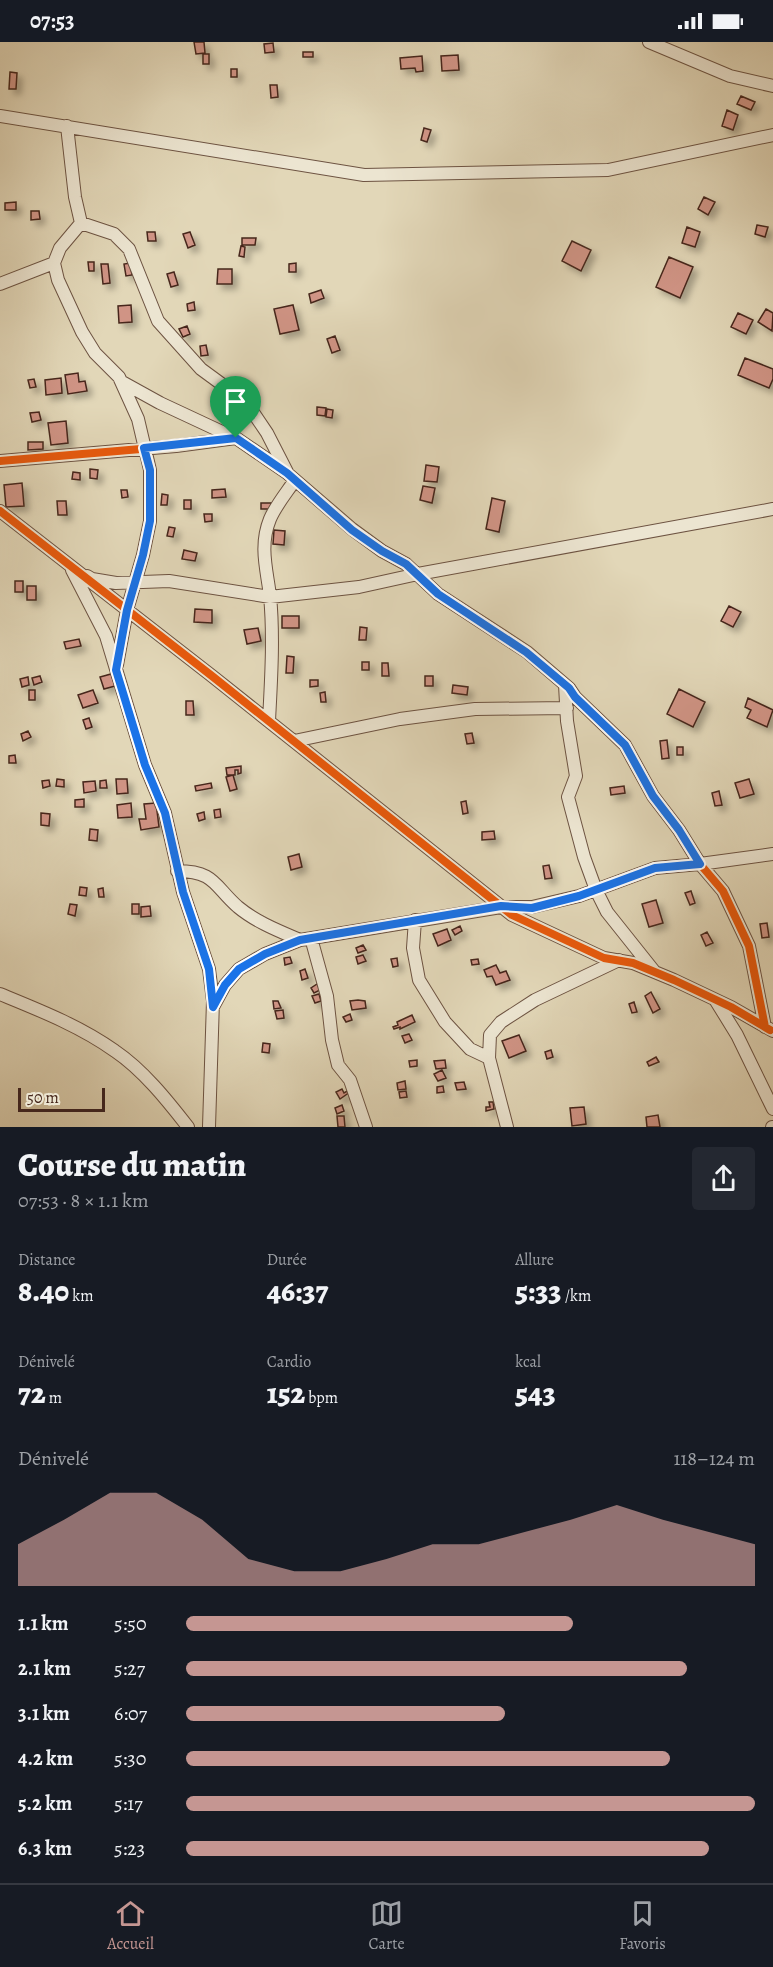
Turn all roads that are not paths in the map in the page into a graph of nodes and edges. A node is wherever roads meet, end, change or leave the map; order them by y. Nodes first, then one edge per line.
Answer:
1 (649, 42) edge
2 (773, 87) edge
3 (0, 116) edge
4 (67, 126) junction
5 (773, 135) edge
6 (81, 223) junction
7 (54, 263) junction
8 (0, 284) edge
9 (122, 382) junction
10 (236, 438) junction
11 (144, 448) junction
12 (0, 461) edge
13 (291, 476) junction
14 (773, 509) edge
15 (0, 511) edge
16 (70, 567) junction
17 (418, 574) junction
18 (135, 583) junction
19 (270, 597) junction
20 (127, 610) junction
21 (116, 670) junction
22 (566, 685) junction
23 (567, 708) junction
24 (269, 721) junction
25 (294, 741) junction
26 (773, 854) edge
27 (700, 864) junction
28 (177, 871) junction
29 (596, 890) junction
30 (501, 906) junction
31 (415, 921) junction
32 (305, 939) junction
33 (619, 960) junction
34 (655, 972) junction
35 (0, 994) edge
36 (716, 1000) junction
37 (213, 1007) junction
38 (769, 1029) edge
39 (489, 1058) junction
40 (773, 1110) edge
41 (188, 1127) edge
42 (209, 1127) edge
43 (366, 1127) edge
44 (507, 1127) edge

1 - 2 street
3 - 4 street
4 - 5 street
4 - 6 street
6 - 7 street
6 - 13 street
7 - 8 street
7 - 9 street
9 - 10 street
9 - 11 street
10 - 11 street
10 - 13 street
11 - 12 street
11 - 18 street
13 - 17 street
13 - 19 street
14 - 17 street
15 - 16 street
16 - 18 street
16 - 20 street
16 - 21 street
17 - 19 street
17 - 22 street
18 - 19 street
18 - 20 street
19 - 24 street
20 - 21 street
20 - 24 street
21 - 28 street
22 - 23 street
22 - 27 street
23 - 25 street
23 - 29 street
24 - 25 street
25 - 30 street
26 - 27 street
27 - 29 street
27 - 38 street
28 - 32 street
28 - 37 street
29 - 30 street
29 - 34 street
30 - 31 street
30 - 33 street
31 - 32 street
31 - 39 street
32 - 37 street
32 - 43 street
33 - 34 street
33 - 39 street
34 - 36 street
35 - 41 street
36 - 38 street
36 - 40 street
37 - 42 street
39 - 44 street

